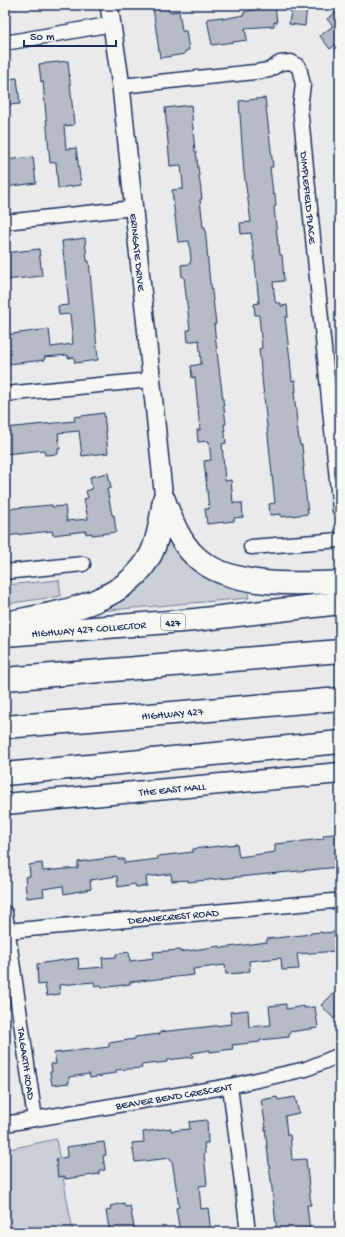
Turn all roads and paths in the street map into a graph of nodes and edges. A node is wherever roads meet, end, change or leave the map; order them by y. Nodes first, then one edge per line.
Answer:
1 (109, 5) edge
2 (113, 24) junction
3 (5, 42) edge
4 (121, 86) junction
5 (133, 208) junction
6 (5, 222) edge
7 (151, 380) junction
8 (5, 394) edge
9 (164, 500) junction
10 (340, 510) edge
11 (340, 540) edge
12 (251, 546) dead end
13 (83, 564) dead end
14 (5, 572) edge
15 (340, 582) edge
16 (340, 603) edge
17 (5, 623) edge
18 (5, 635) edge
19 (340, 652) edge
20 (5, 679) edge
21 (340, 699) edge
22 (5, 727) edge
23 (340, 742) edge
24 (5, 774) edge
25 (340, 774) edge
26 (5, 804) edge
27 (340, 901) edge
28 (5, 913) edge
29 (7, 931) junction
30 (340, 1055) edge
31 (230, 1086) junction
32 (35, 1119) junction
33 (5, 1124) edge
34 (248, 1232) edge

1 - 2 street, ERINGATE DRIVE
2 - 3 street
2 - 4 street, ERINGATE DRIVE
4 - 5 street, ERINGATE DRIVE
4 - 10 street, DIMPLEFIELD PLACE
5 - 6 street
5 - 7 street, ERINGATE DRIVE
7 - 8 street
7 - 9 street, ERINGATE DRIVE
9 - 15 highway
9 - 17 highway
11 - 12 street
13 - 14 street
16 - 18 highway, HIGHWAY 427 COLLECTOR / 427
19 - 20 highway
21 - 22 highway, HIGHWAY 427
23 - 24 highway
25 - 26 main road, THE EAST MALL
27 - 29 street, DEANECREST ROAD
28 - 29 street, TALGARTH ROAD
29 - 32 street, TALGARTH ROAD
30 - 31 street, BEAVER BEND CRESCENT
31 - 32 street, BEAVER BEND CRESCENT
31 - 34 street
32 - 33 street, BEAVER BEND CRESCENT

